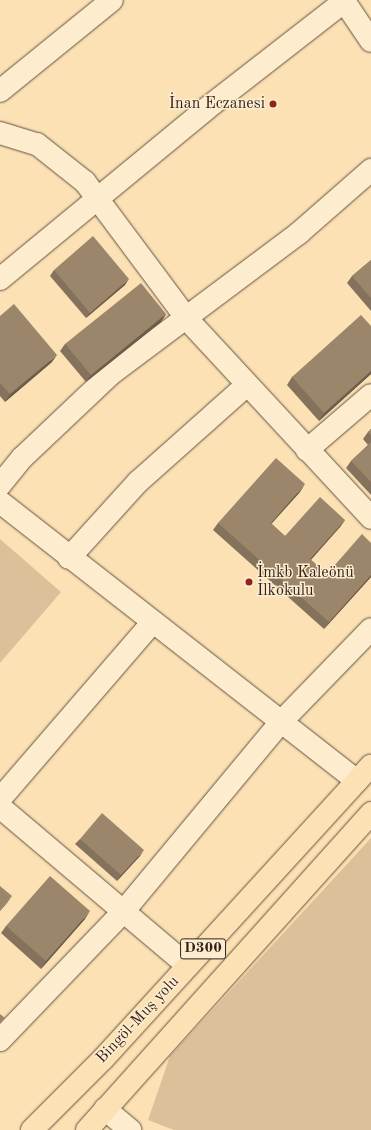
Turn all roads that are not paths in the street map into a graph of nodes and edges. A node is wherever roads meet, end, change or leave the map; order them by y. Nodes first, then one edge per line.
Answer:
1 (112, 0) edge
2 (345, 1) edge
3 (371, 41) edge
4 (0, 92) edge
5 (0, 133) edge
6 (371, 170) edge
7 (99, 198) junction
8 (0, 279) edge
9 (187, 319) junction
10 (247, 385) junction
11 (371, 395) edge
12 (307, 450) junction
13 (0, 485) edge
14 (2, 509) edge
15 (371, 518) edge
16 (69, 558) junction
17 (153, 622) junction
18 (371, 629) edge
19 (281, 722) junction
20 (364, 773) edge
21 (0, 799) edge
22 (0, 807) edge
23 (371, 813) edge
24 (123, 912) junction
25 (188, 966) junction
26 (0, 1040) edge
27 (105, 1109) junction
28 (32, 1130) edge
29 (87, 1130) edge
30 (130, 1130) edge

1 - 4 street
2 - 3 street
2 - 7 street
5 - 7 street
6 - 9 street
7 - 8 street
7 - 9 street
9 - 10 street
9 - 13 street
10 - 12 street
10 - 16 street
11 - 12 street
12 - 15 street
14 - 16 street
16 - 17 street
17 - 19 street
17 - 21 street
18 - 19 street
19 - 20 street
19 - 24 street
20 - 25 highway, Bingöl-Muş yolu / D300
22 - 24 street
23 - 27 highway, Bingöl-Muş yolu / D300
24 - 25 street
24 - 26 street
25 - 28 highway, Bingöl-Muş yolu / D300
27 - 29 highway, Bingöl-Muş yolu / D300
27 - 30 street

